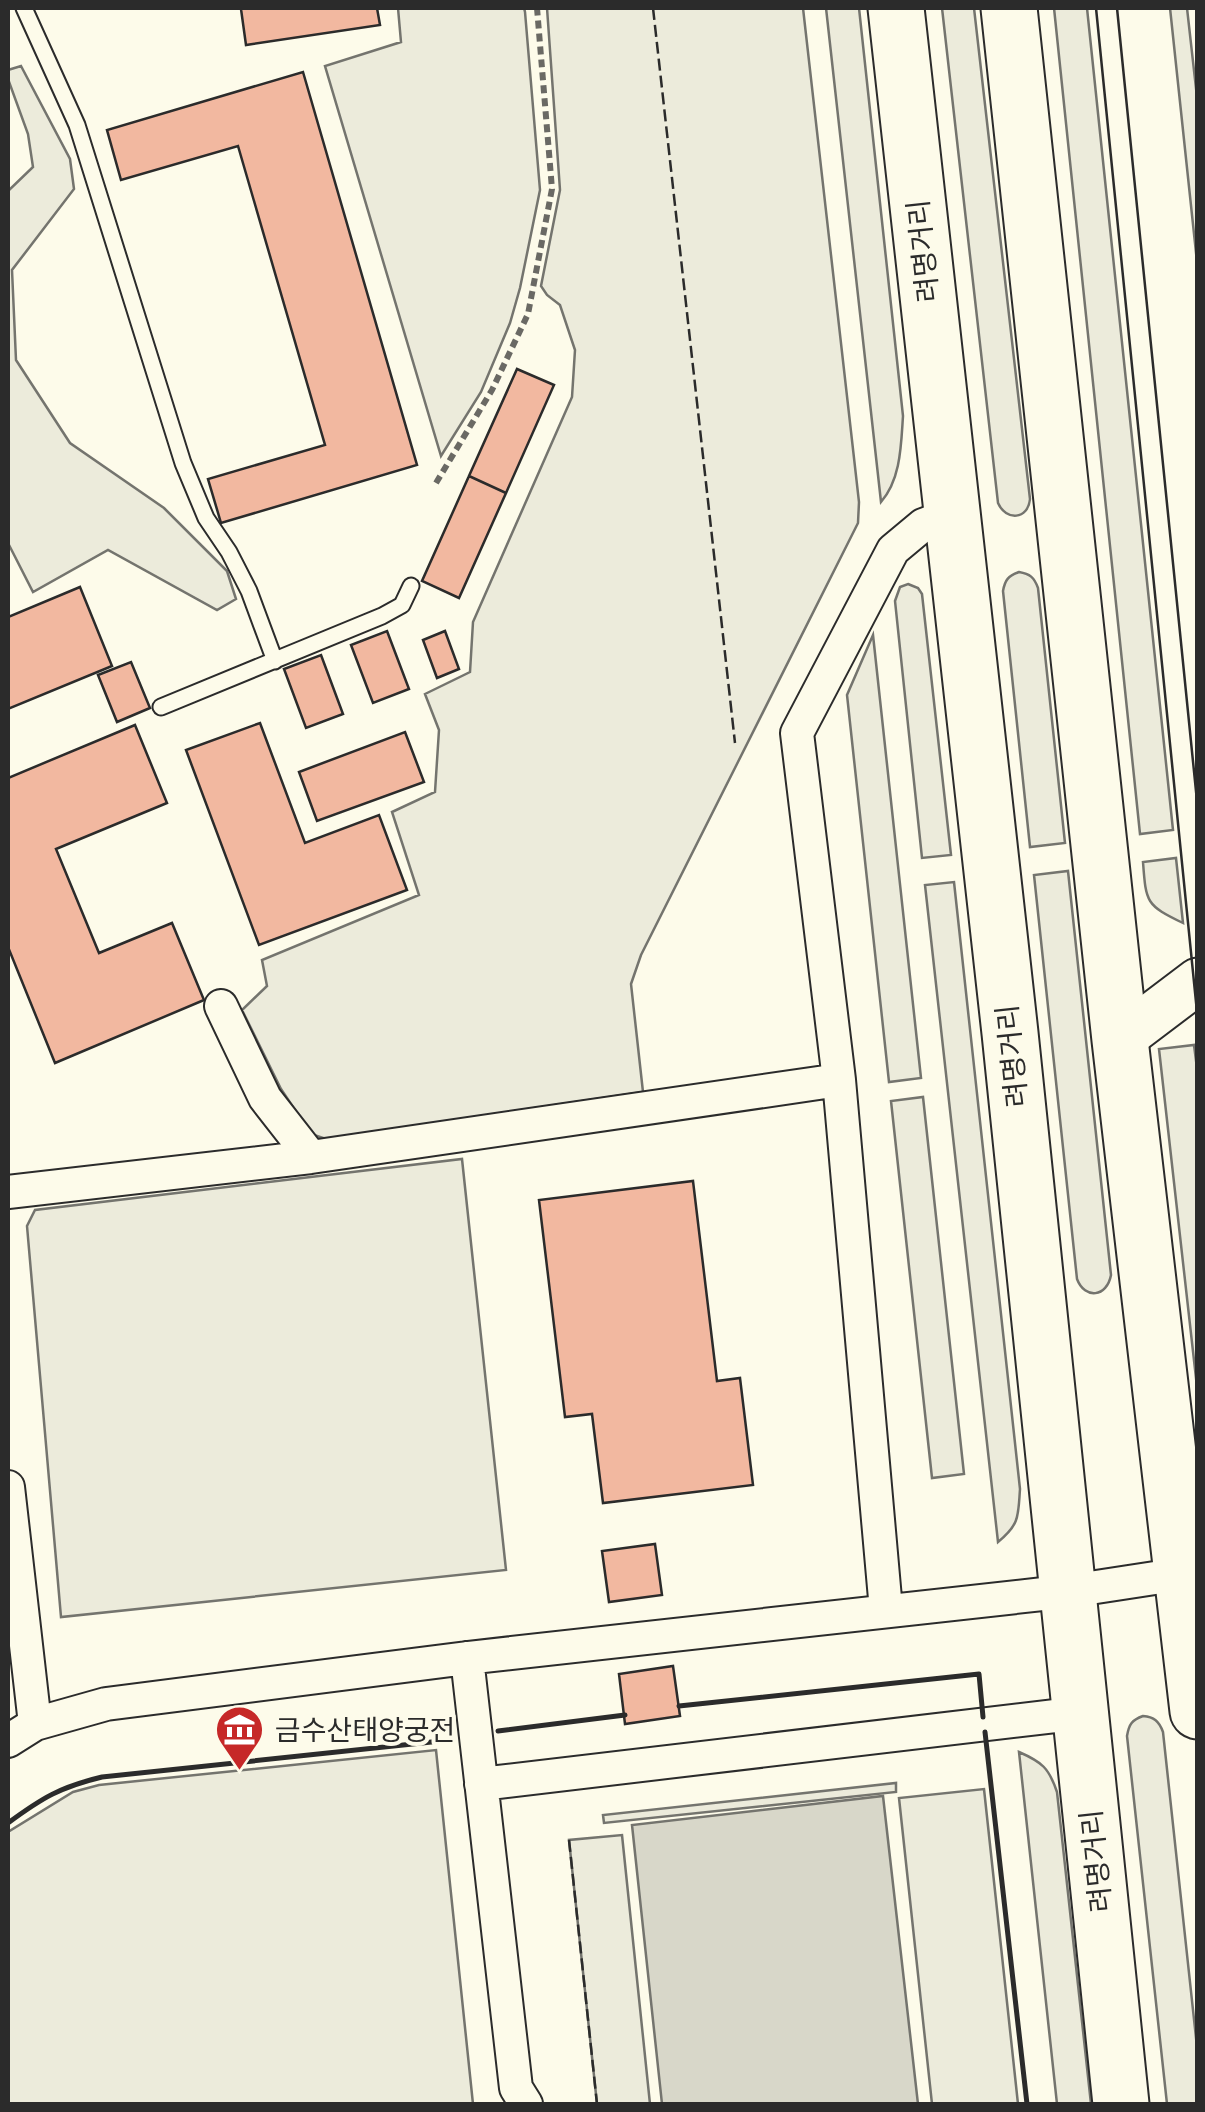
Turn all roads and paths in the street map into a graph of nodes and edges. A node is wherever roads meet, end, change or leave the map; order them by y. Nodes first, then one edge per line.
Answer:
1 (24, 8) edge
2 (537, 8) edge
3 (896, 8) edge
4 (1009, 8) edge
5 (436, 483) dead end
6 (952, 514) junction
7 (411, 586) dead end
8 (276, 661) junction
9 (160, 706) dead end
10 (1198, 981) edge
11 (221, 1006) dead end
12 (1120, 1040) junction
13 (838, 1080) junction
14 (311, 1156) junction
15 (8, 1192) edge
16 (8, 1488) edge
17 (1182, 1574) junction
18 (1070, 1591) junction
19 (886, 1610) junction
20 (467, 1658) junction
21 (1198, 1711) edge
22 (1081, 1713) junction
23 (21, 1732) edge
24 (481, 1784) junction
25 (526, 2104) edge
26 (1121, 2104) edge

1 - 8 lane
2 - 5 path
3 - 6 highway, 려명거리
4 - 12 highway
6 - 13 street
6 - 18 highway, 려명거리
7 - 8 lane
8 - 9 lane
10 - 12 street
11 - 14 street
12 - 17 highway
13 - 14 street
13 - 19 street
14 - 15 street
16 - 23 street
17 - 18 street
17 - 21 highway
18 - 19 street
18 - 22 highway, 려명거리
19 - 20 street
20 - 23 street
20 - 24 street
22 - 24 street
22 - 26 highway, 려명거리
24 - 25 street

